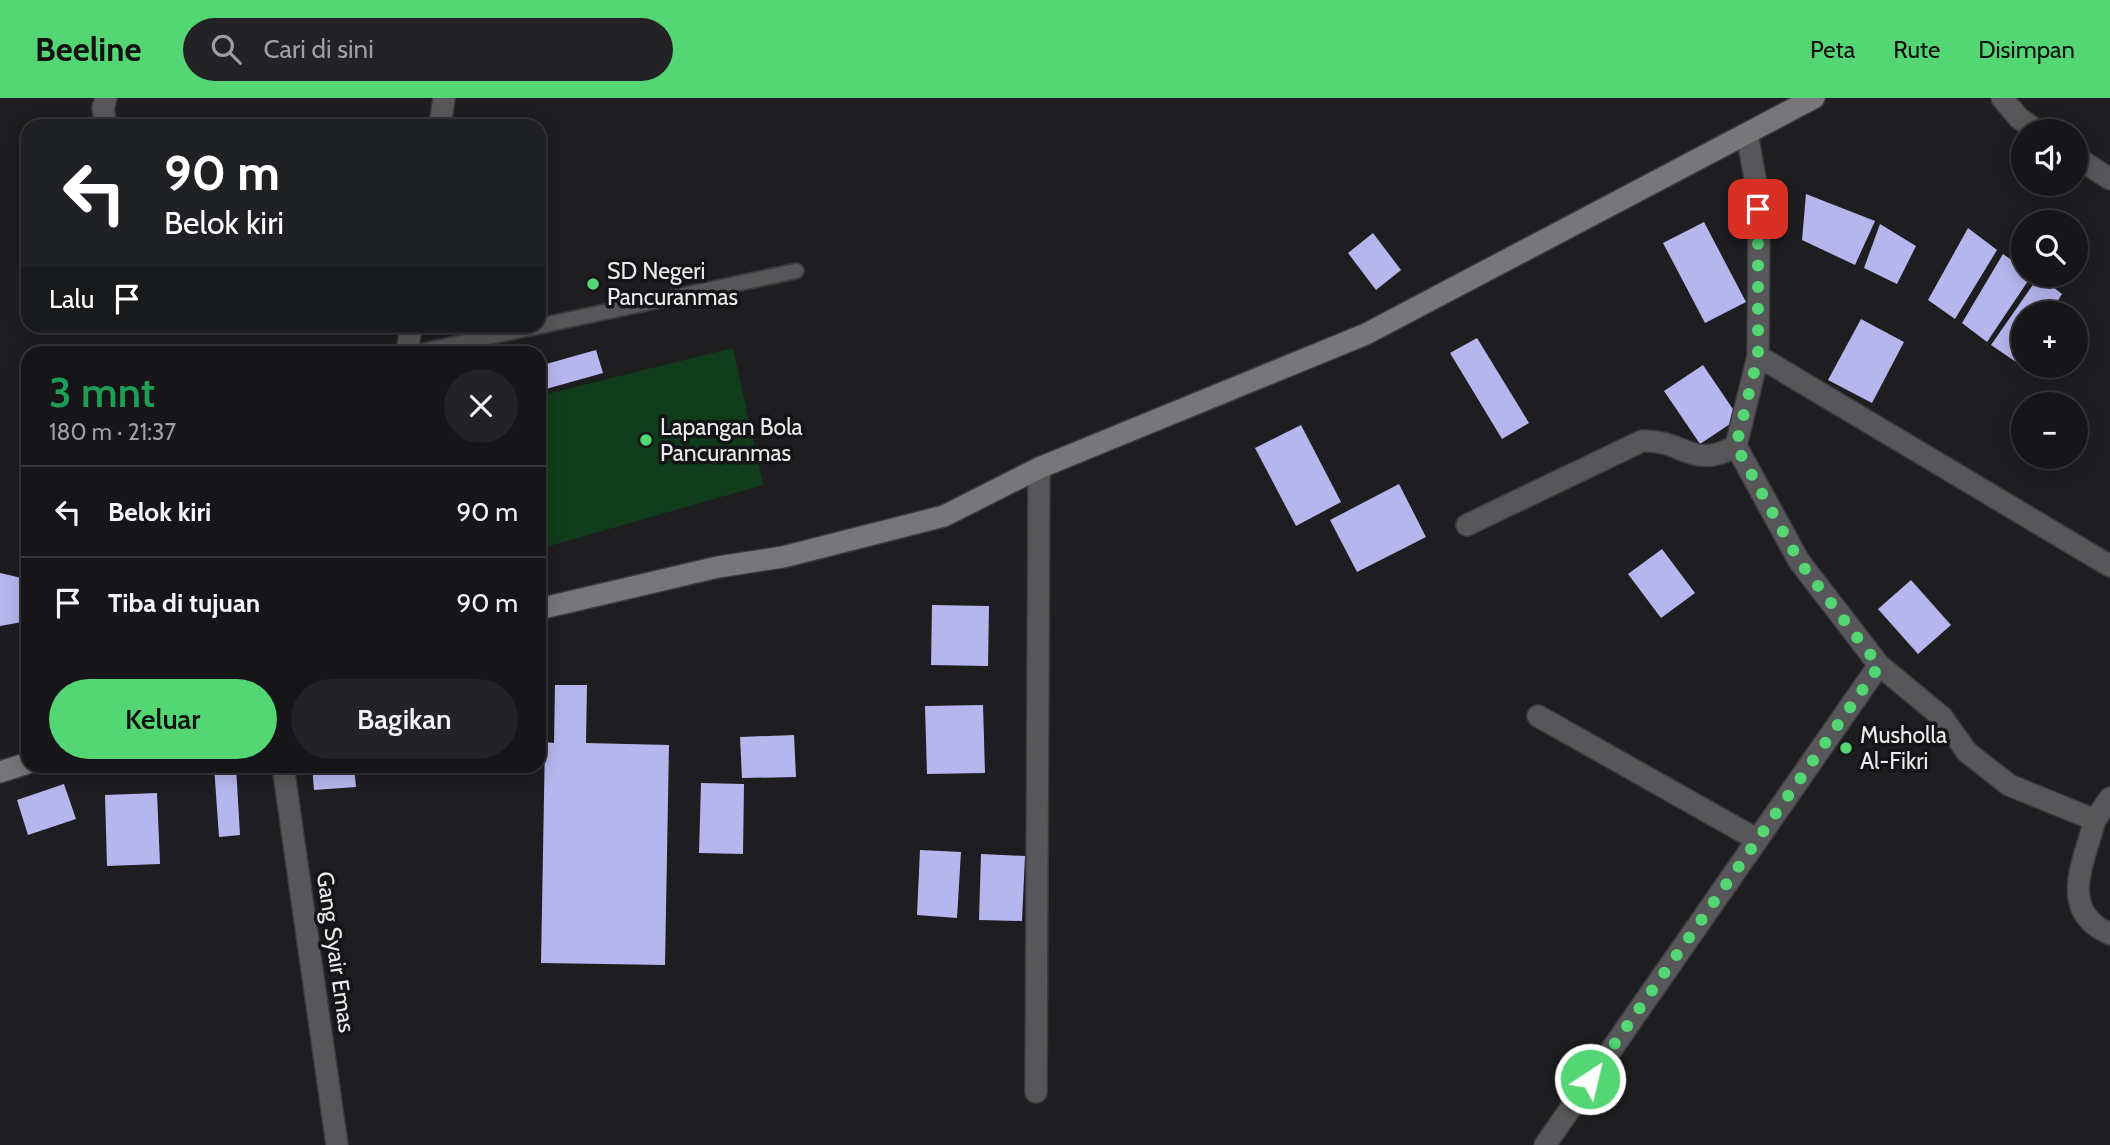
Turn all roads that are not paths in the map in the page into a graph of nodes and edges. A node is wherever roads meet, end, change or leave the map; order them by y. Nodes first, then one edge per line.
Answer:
1 (106, 98) edge
2 (444, 98) edge
3 (1814, 98) edge
4 (2002, 98) edge
5 (1795, 104) edge
6 (105, 119) edge
7 (441, 119) edge
8 (2020, 119) edge
9 (1747, 134) junction
10 (2088, 165) edge
11 (2110, 179) edge
12 (796, 271) dead end
13 (546, 324) edge
14 (506, 333) edge
15 (445, 346) edge
16 (1758, 356) junction
17 (1736, 446) junction
18 (1038, 468) junction
19 (1467, 525) dead end
20 (2110, 566) edge
21 (546, 606) edge
22 (1879, 666) junction
23 (1538, 716) dead end
24 (21, 765) edge
25 (0, 772) edge
26 (284, 773) edge
27 (2110, 798) edge
28 (2095, 820) junction
29 (1756, 839) junction
30 (2110, 934) edge
31 (1036, 1093) dead end
32 (338, 1145) edge
33 (1545, 1145) edge

1 - 6 street
2 - 7 street
3 - 5 street
4 - 8 street
5 - 9 street
9 - 16 street
9 - 18 street
10 - 11 street
12 - 13 lane
14 - 15 lane
16 - 17 street
16 - 20 street
17 - 19 street
17 - 22 street
18 - 21 street
18 - 31 street
22 - 28 street
22 - 29 street
23 - 29 street
24 - 25 street
26 - 32 street, Gang Syair Emas
27 - 28 street
28 - 30 street
29 - 33 street

